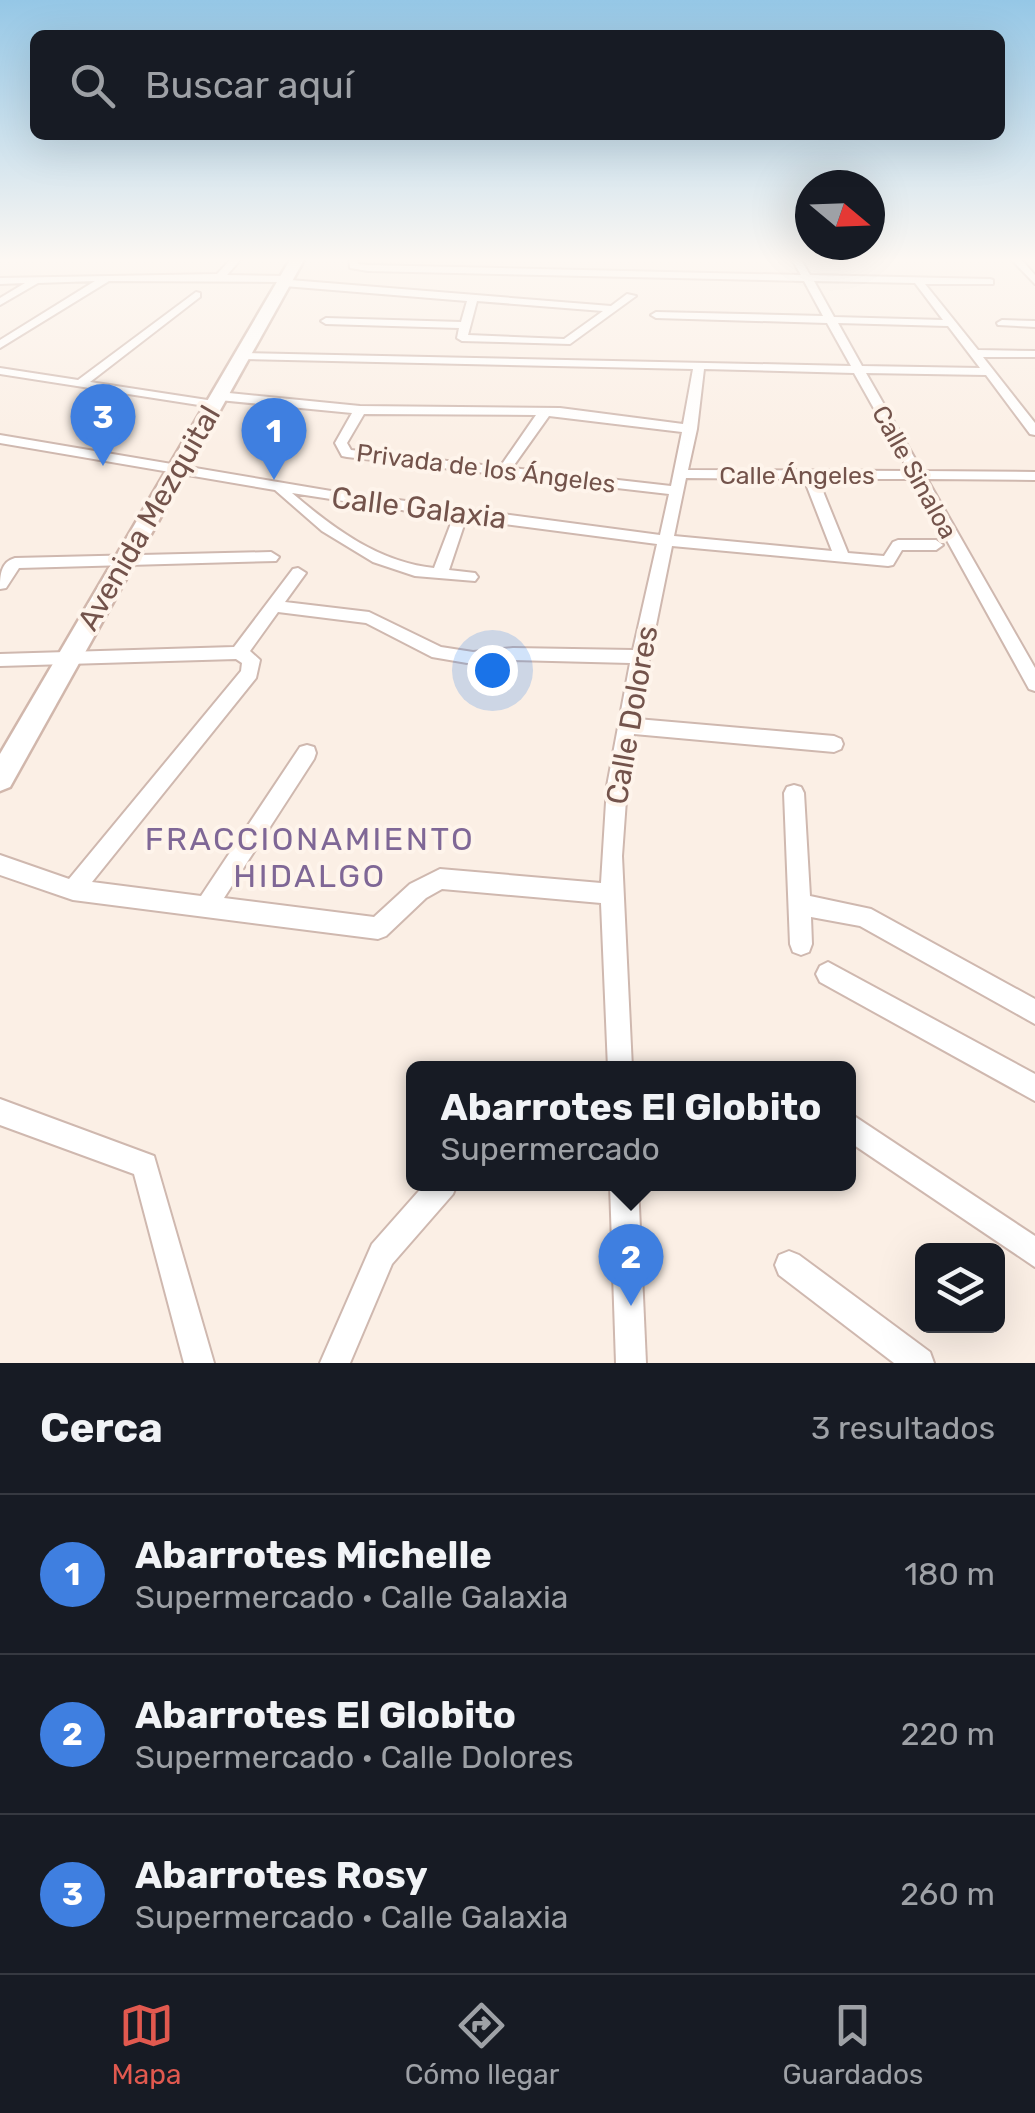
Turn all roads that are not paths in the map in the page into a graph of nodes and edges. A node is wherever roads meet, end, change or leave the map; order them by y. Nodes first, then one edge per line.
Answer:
1 (37, 322) edge
2 (161, 322) edge
3 (262, 322) edge
4 (396, 322) edge
5 (464, 322) edge
6 (595, 322) edge
7 (831, 322) edge
8 (926, 322) edge
9 (950, 322) joint
10 (1009, 322) edge
11 (1035, 324) edge
12 (463, 325) junction
13 (0, 345) edge
14 (974, 353) junction
15 (1035, 354) edge
16 (242, 356) junction
17 (699, 366) junction
18 (858, 370) junction
19 (0, 371) edge
20 (989, 372) junction
21 (80, 384) junction
22 (217, 400) junction
23 (360, 410) junction
24 (545, 412) junction
25 (691, 429) junction
26 (1035, 431) edge
27 (0, 438) edge
28 (176, 471) junction
29 (503, 472) junction
30 (810, 476) junction
31 (917, 476) junction
32 (1035, 476) edge
33 (677, 482) junction
34 (281, 490) junction
35 (461, 514) junction
36 (667, 539) junction
37 (936, 545) dead end
38 (271, 557) dead end
39 (842, 557) junction
40 (124, 562) junction
41 (298, 572) dead end
42 (440, 573) junction
43 (470, 578) dead end
44 (0, 584) edge
45 (273, 606) junction
46 (245, 657) junction
47 (641, 657) junction
48 (0, 660) edge
49 (68, 661) junction
50 (1035, 684) edge
51 (628, 726) junction
52 (834, 744) dead end
53 (307, 753) dead end
54 (0, 779) edge
55 (794, 793) dead end
56 (0, 865) edge
57 (74, 890) junction
58 (613, 894) junction
59 (208, 904) junction
60 (801, 906) junction
61 (802, 944) dead end
62 (828, 974) dead end
63 (1035, 1012) edge
64 (620, 1061) edge
65 (1035, 1088) edge
66 (0, 1112) edge
67 (856, 1130) edge
68 (437, 1191) edge
69 (624, 1191) edge
70 (1035, 1253) edge
71 (789, 1265) dead end
72 (199, 1363) edge
73 (335, 1363) edge
74 (631, 1363) edge
75 (920, 1363) edge

1 - 13 street
2 - 21 street
3 - 16 street, Avenida Mezquital
4 - 12 street
5 - 12 street
6 - 12 street
7 - 18 street, Calle Sinaloa
8 - 9 street
9 - 14 street
10 - 11 street
14 - 15 street
14 - 20 street
16 - 17 street
16 - 22 street, Avenida Mezquital
17 - 18 street
17 - 25 street, Calle Dolores
18 - 20 street
18 - 31 street, Calle Sinaloa
19 - 21 street
20 - 26 street
21 - 22 street
22 - 23 street
22 - 28 street, Avenida Mezquital
23 - 24 street
23 - 29 street, Privada de los Ángeles
24 - 25 street
24 - 29 street
25 - 33 street, Calle Dolores
27 - 28 street, Calle Galaxia
28 - 34 street, Calle Galaxia
28 - 40 street, Avenida Mezquital
29 - 33 street, Privada de los Ángeles
30 - 31 street, Calle Ángeles
30 - 33 street, Calle Ángeles
30 - 39 street
31 - 32 street, Calle Ángeles
31 - 50 street, Calle Sinaloa
33 - 36 street, Calle Dolores
34 - 35 street, Calle Galaxia
34 - 42 street
35 - 36 street, Calle Galaxia
35 - 42 street
36 - 39 street, Calle Galaxia
36 - 47 street, Calle Dolores
37 - 39 street, Calle Galaxia
38 - 40 street
40 - 44 street
40 - 49 street, Avenida Mezquital
41 - 45 street
42 - 43 street
45 - 46 street
45 - 47 street
46 - 49 street
46 - 57 street
47 - 51 street, Calle Dolores
48 - 49 street
49 - 54 street, Avenida Mezquital
51 - 52 street
51 - 58 street, Calle Dolores
53 - 59 street
55 - 60 street
56 - 57 street
57 - 59 street
58 - 59 street
58 - 64 street, Calle Dolores
60 - 61 street
60 - 63 street
62 - 65 street
66 - 72 street
67 - 70 street
68 - 73 street
69 - 74 street
71 - 75 street

